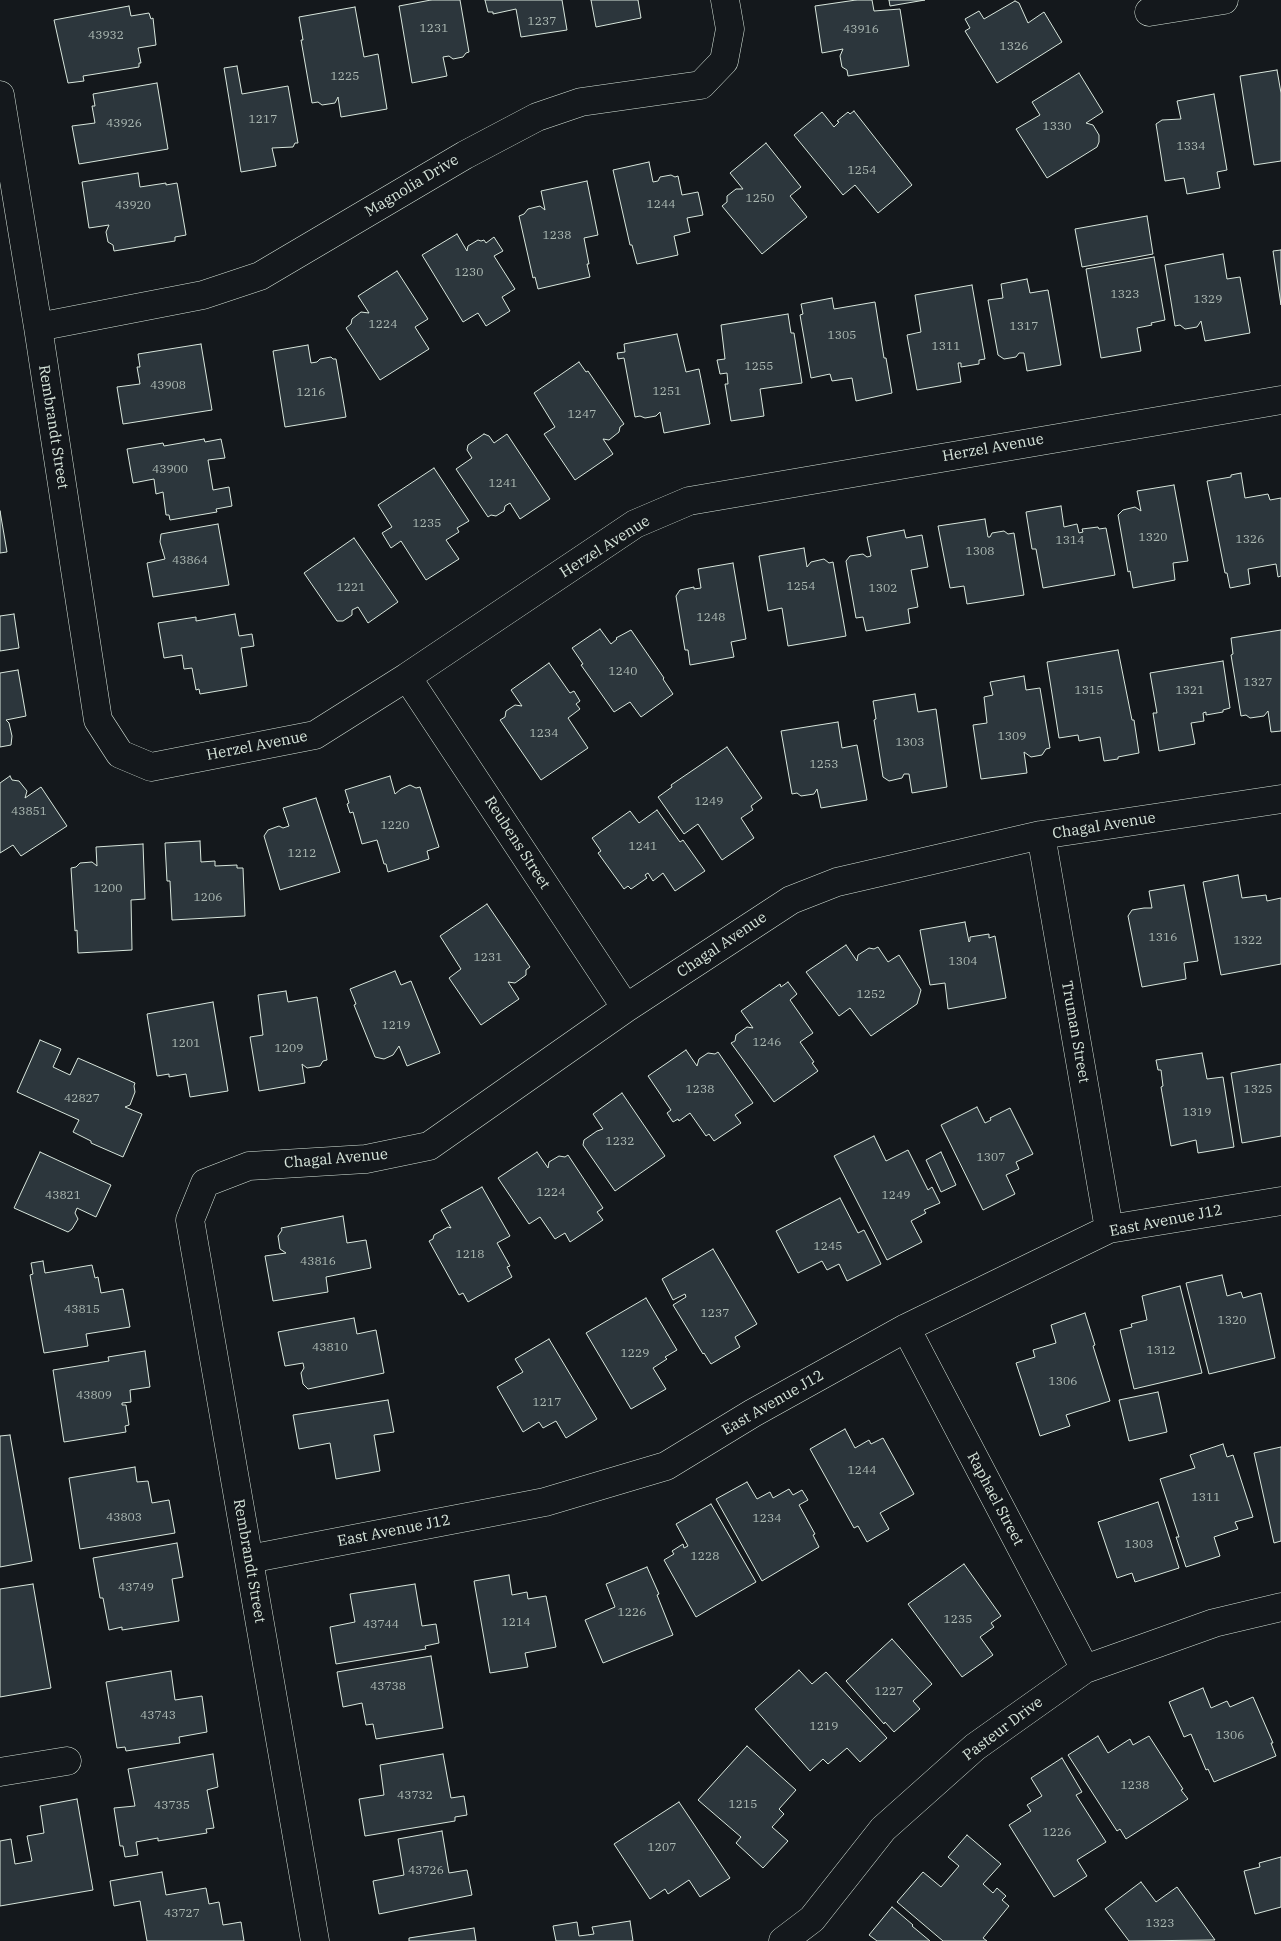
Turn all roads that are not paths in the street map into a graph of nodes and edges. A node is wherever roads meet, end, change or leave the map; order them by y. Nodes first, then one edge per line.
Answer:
1 (725, 0) edge
2 (1224, 0) edge
3 (1149, 12) dead end
4 (0, 95) edge
5 (38, 327) junction
6 (1281, 400) edge
7 (408, 677) junction
8 (120, 754) joint
9 (1281, 799) edge
10 (1041, 835) junction
11 (626, 1008) junction
12 (205, 1183) joint
13 (1281, 1201) edge
14 (1109, 1229) junction
15 (906, 1328) junction
16 (249, 1559) junction
17 (1281, 1607) edge
18 (1085, 1669) junction
19 (67, 1761) dead end
20 (0, 1772) edge
21 (315, 1941) edge
22 (784, 1941) edge

1 - 5 street, Magnolia Drive
2 - 3 street
4 - 5 street, Rembrandt Street
5 - 8 street, Rembrandt Street
6 - 7 street, Herzel Avenue
7 - 8 street, Herzel Avenue
7 - 11 street, Reubens Street
9 - 10 street, Chagal Avenue
10 - 11 street, Chagal Avenue
10 - 14 street, Truman Street
11 - 12 street, Chagal Avenue
12 - 16 street, Rembrandt Street
13 - 14 street, East Avenue J12
14 - 15 street, East Avenue J12
15 - 16 street, East Avenue J12
15 - 18 street, Raphael Street
16 - 21 street, Rembrandt Street
17 - 18 street, Pasteur Drive
18 - 22 street, Pasteur Drive
19 - 20 street

